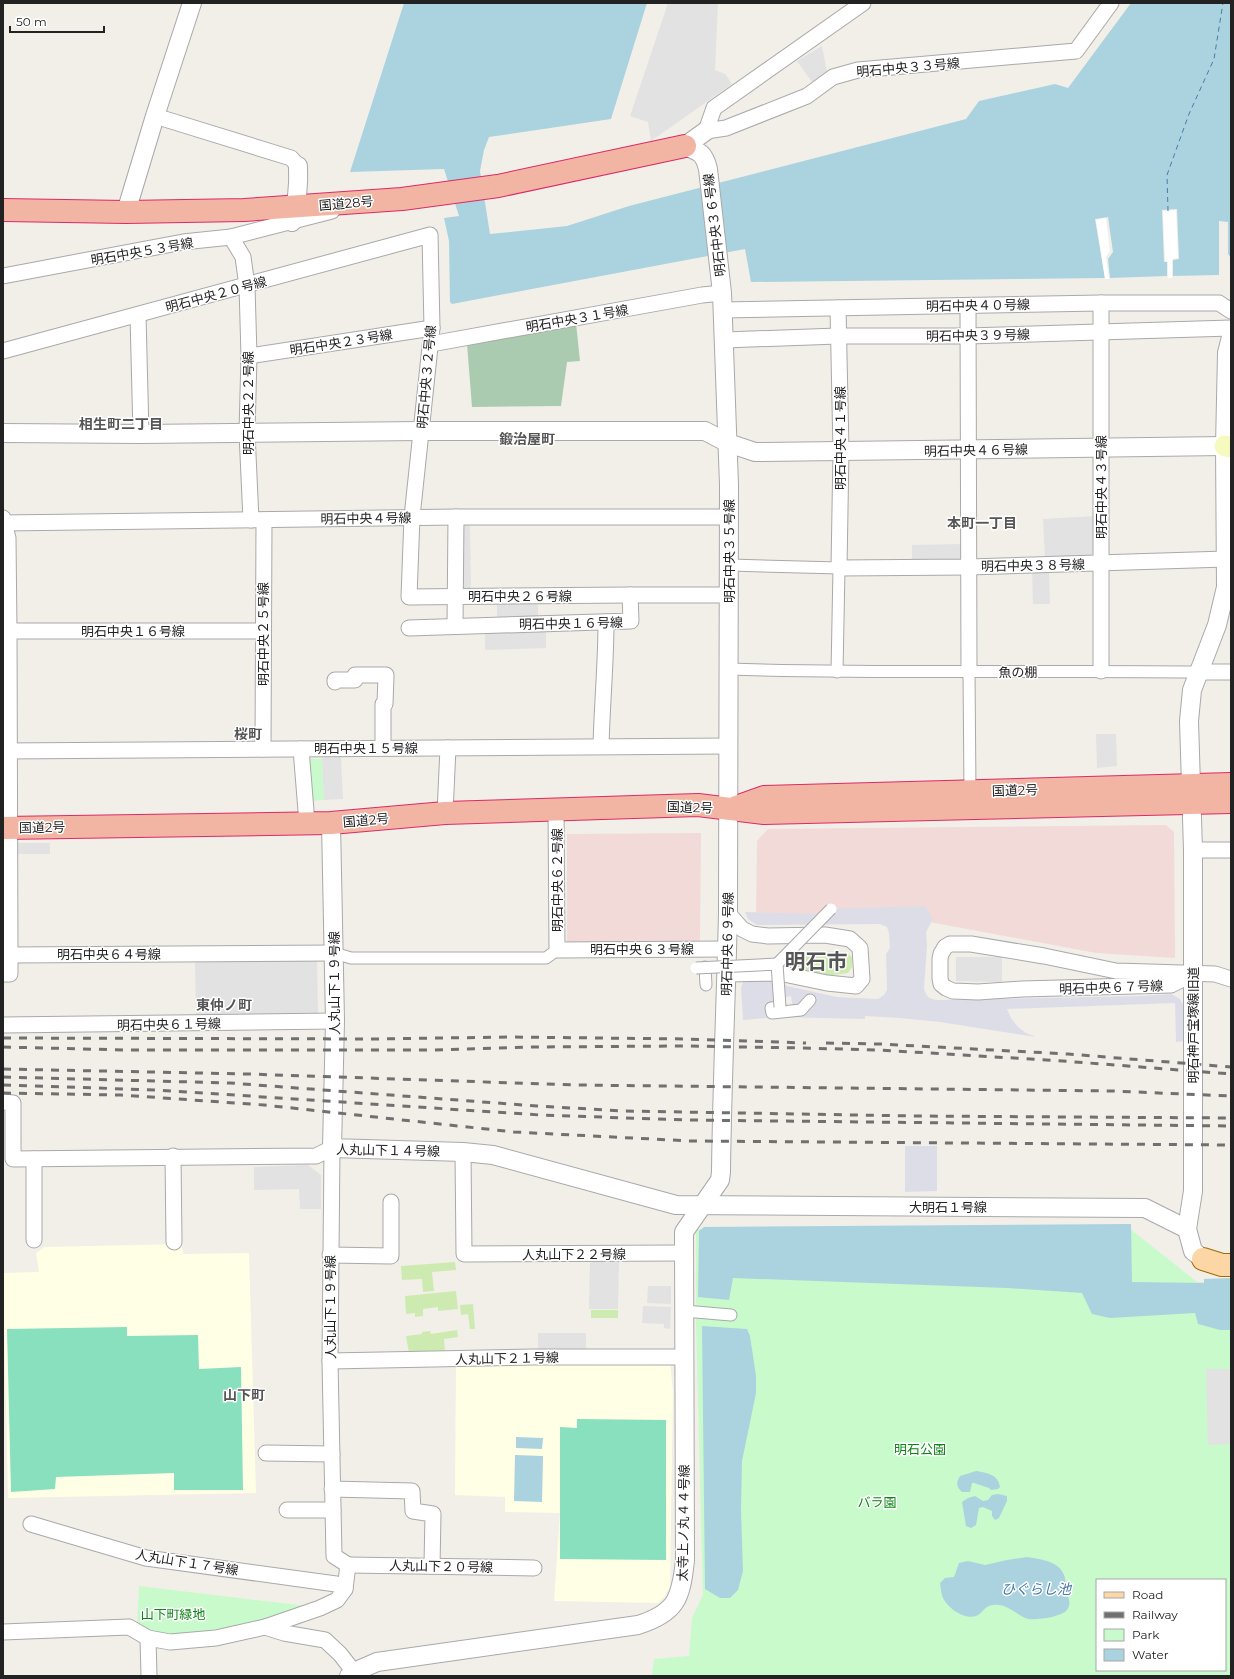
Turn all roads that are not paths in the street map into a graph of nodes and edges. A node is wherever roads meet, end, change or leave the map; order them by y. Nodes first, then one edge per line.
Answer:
1 (192, 3) edge
2 (863, 3) edge
3 (1111, 3) edge
4 (155, 116) junction
5 (706, 130) junction
6 (685, 146) junction
7 (298, 166) joint
8 (11, 210) edge
9 (126, 212) junction
10 (294, 214) junction
11 (430, 235) joint
12 (231, 237) junction
13 (7, 276) edge
14 (247, 286) junction
15 (723, 301) junction
16 (1100, 303) junction
17 (968, 306) junction
18 (838, 308) junction
19 (1231, 311) edge
20 (138, 315) junction
21 (432, 328) junction
22 (1231, 328) edge
23 (1101, 332) junction
24 (838, 336) junction
25 (968, 336) junction
26 (1231, 337) edge
27 (725, 340) junction
28 (431, 344) junction
29 (3, 351) edge
30 (249, 356) junction
31 (421, 430) junction
32 (3, 433) edge
33 (247, 433) junction
34 (141, 434) junction
35 (728, 443) junction
36 (1228, 446) edge
37 (1101, 448) junction
38 (968, 450) junction
39 (841, 451) junction
40 (412, 517) junction
41 (456, 517) junction
42 (730, 517) junction
43 (257, 520) junction
44 (3, 521) edge
45 (1226, 559) junction
46 (1101, 563) junction
47 (730, 565) junction
48 (969, 567) junction
49 (839, 568) junction
50 (630, 595) junction
51 (730, 595) junction
52 (409, 596) joint
53 (455, 596) junction
54 (1227, 610) edge
55 (606, 622) junction
56 (455, 626) junction
57 (409, 628) dead end
58 (6, 631) edge
59 (263, 631) junction
60 (729, 670) junction
61 (1101, 671) junction
62 (837, 672) junction
63 (969, 672) junction
64 (1198, 672) junction
65 (1231, 672) edge
66 (335, 682) dead end
67 (601, 746) junction
68 (729, 746) junction
69 (383, 747) junction
70 (448, 748) junction
71 (263, 749) junction
72 (301, 749) junction
73 (6, 751) edge
74 (1231, 784) edge
75 (970, 792) junction
76 (1192, 794) junction
77 (1231, 802) edge
78 (556, 809) junction
79 (729, 809) junction
80 (445, 813) junction
81 (331, 823) junction
82 (307, 824) junction
83 (7, 827) edge
84 (1193, 850) junction
85 (1231, 850) edge
86 (831, 909) dead end
87 (728, 913) junction
88 (727, 949) junction
89 (557, 950) junction
90 (334, 953) junction
91 (10, 955) junction
92 (777, 964) junction
93 (1085, 964) junction
94 (7, 974) edge
95 (727, 974) junction
96 (1193, 974) junction
97 (1231, 979) edge
98 (706, 985) dead end
99 (1079, 988) junction
100 (810, 1000) dead end
101 (335, 1021) junction
102 (3, 1025) edge
103 (3, 1102) edge
104 (332, 1148) junction
105 (463, 1152) junction
106 (173, 1156) junction
107 (34, 1159) junction
108 (391, 1202) dead end
109 (704, 1204) junction
110 (1187, 1229) junction
111 (34, 1240) dead end
112 (174, 1242) dead end
113 (684, 1253) junction
114 (330, 1255) junction
115 (1203, 1259) joint
116 (1231, 1265) edge
117 (690, 1312) junction
118 (731, 1315) dead end
119 (684, 1357) junction
120 (330, 1361) junction
121 (266, 1453) dead end
122 (332, 1454) junction
123 (332, 1489) junction
124 (287, 1510) dead end
125 (333, 1510) junction
126 (31, 1524) dead end
127 (348, 1565) junction
128 (432, 1566) junction
129 (534, 1568) dead end
130 (345, 1589) junction
131 (265, 1627) junction
132 (3, 1632) edge
133 (148, 1638) junction
134 (352, 1674) edge
135 (149, 1676) edge

1 - 4 street
2 - 5 street
3 - 5 street, 明石中央３３号線
4 - 7 street
4 - 9 street
5 - 6 street
6 - 10 highway, 国道28号
6 - 15 street, 明石中央３６号線
7 - 10 street
8 - 9 highway, 国道28号
9 - 10 highway, 国道28号
10 - 12 street, 明石中央５３号線
11 - 14 street, 明石中央２０号線
11 - 21 street, 明石中央３２号線
12 - 13 street, 明石中央５３号線
12 - 14 street
14 - 20 street, 明石中央２０号線
14 - 30 street, 明石中央２２号線
15 - 18 street, 明石中央４０号線
15 - 27 street, 明石中央３５号線
15 - 28 street, 明石中央３１号線
16 - 17 street, 明石中央４０号線
16 - 19 street, 明石中央４０号線
16 - 23 street, 明石中央４３号線
17 - 18 street, 明石中央４０号線
17 - 25 street
18 - 24 street, 明石中央４１号線
20 - 29 street, 明石中央２０号線
20 - 34 street
21 - 28 street, 明石中央３２号線
21 - 30 street, 明石中央２３号線
22 - 23 street, 明石中央３９号線
23 - 25 street, 明石中央３９号線
23 - 37 street, 明石中央４３号線
24 - 25 street, 明石中央３９号線
24 - 27 street, 明石中央３９号線
24 - 39 street, 明石中央４１号線
25 - 38 street
26 - 36 street
27 - 35 street, 明石中央３５号線
28 - 31 street, 明石中央３２号線
30 - 33 street, 明石中央２２号線
31 - 33 street, 明石中央４６号線
31 - 35 street, 明石中央４６号線
31 - 40 street, 明石中央３２号線
32 - 34 street, 明石中央４６号線
33 - 34 street, 明石中央４６号線
33 - 43 street, 明石中央２２号線
35 - 39 street, 明石中央４６号線
35 - 42 street, 明石中央３５号線
36 - 37 street, 明石中央４６号線
36 - 45 street, 明石神戸宝塚線旧道
37 - 38 street, 明石中央４６号線
37 - 46 street, 明石中央４３号線
38 - 39 street, 明石中央４６号線
38 - 48 street
39 - 49 street, 明石中央４１号線
40 - 41 street, 明石中央４号線
40 - 43 street, 明石中央４号線
40 - 52 street, 明石中央３２号線
41 - 42 street, 明石中央４号線
41 - 53 street
42 - 47 street, 明石中央３５号線
43 - 44 street, 明石中央４号線
43 - 59 street, 明石中央２５号線
44 - 58 street
45 - 46 street, 明石中央３８号線
45 - 54 street, 明石神戸宝塚線旧道
46 - 48 street, 明石中央３８号線
46 - 61 street, 明石中央４３号線
47 - 49 street
47 - 51 street, 明石中央３５号線
48 - 49 street, 明石中央３８号線
48 - 63 street
49 - 62 street
50 - 51 street
50 - 53 street, 明石中央２６号線
50 - 55 street, 明石中央１６号線
51 - 60 street, 明石中央３５号線
52 - 53 street, 明石中央２６号線
53 - 56 street
54 - 64 street, 明石神戸宝塚線旧道
55 - 56 street, 明石中央１６号線
55 - 67 street
56 - 57 street, 明石中央１６号線
58 - 59 street, 明石中央１６号線
58 - 73 street
59 - 71 street, 明石中央２５号線
60 - 62 street, 魚の棚
60 - 68 street, 明石中央３５号線
61 - 63 street, 魚の棚
61 - 64 street, 魚の棚
62 - 63 street, 魚の棚
63 - 75 street
64 - 65 street
64 - 76 street, 明石神戸宝塚線旧道
66 - 69 street
67 - 68 street, 明石中央１５号線
67 - 70 street, 明石中央１５号線
68 - 79 street, 明石中央３５号線
69 - 70 street, 明石中央１５号線
69 - 72 street, 明石中央１５号線
70 - 80 street
71 - 72 street, 明石中央１５号線
71 - 73 street, 明石中央１５号線
72 - 82 street
73 - 83 street
74 - 76 highway, 国道2号
75 - 76 highway, 国道2号
75 - 79 highway, 国道2号
76 - 77 highway, 国道2号
76 - 79 highway, 国道2号
76 - 84 street, 明石神戸宝塚線旧道
78 - 79 highway, 国道2号
78 - 80 highway, 国道2号
78 - 89 street, 明石中央６２号線
79 - 87 street, 明石中央６９号線
80 - 81 highway, 国道2号
81 - 82 highway, 国道2号
81 - 90 street, 人丸山下１９号線
82 - 83 highway, 国道2号
83 - 91 street
84 - 85 street
84 - 96 street, 明石神戸宝塚線旧道
86 - 92 street, bridge
87 - 88 street, 明石中央６９号線
87 - 95 street
88 - 89 street, 明石中央６３号線
88 - 95 street, 明石中央６９号線
89 - 90 street
90 - 91 street, 明石中央６４号線
90 - 101 street, 人丸山下１９号線
91 - 94 street
92 - 98 street, bridge
92 - 100 street, bridge
93 - 96 street, 明石中央６７号線
93 - 99 street
93 - 99 street, 明石中央６７号線
95 - 109 street, 明石中央６９号線
96 - 97 street
96 - 99 street, 明石中央６７号線
96 - 110 street, 明石神戸宝塚線旧道
101 - 102 street, 明石中央６１号線
101 - 104 street, 人丸山下１９号線
103 - 107 street, 人丸山下１４号線
104 - 105 street, 人丸山下１４号線
104 - 106 street, 人丸山下１４号線
104 - 114 street, 人丸山下１９号線
105 - 109 street, 人丸山下１４号線
105 - 113 street, 人丸山下２２号線
106 - 107 street, 人丸山下１４号線
106 - 112 street
107 - 111 street
108 - 114 street
109 - 110 street, 大明石１号線
109 - 113 street, 太寺上ノ丸４４号線
110 - 115 street, 明石神戸宝塚線旧道
113 - 117 street, 太寺上ノ丸４４号線
114 - 120 street, 人丸山下１９号線
115 - 116 main road
117 - 118 street
117 - 119 street, 太寺上ノ丸４４号線
119 - 120 street, 人丸山下２１号線
119 - 134 street, 太寺上ノ丸４４号線
120 - 122 street, 人丸山下１９号線
121 - 122 street
122 - 123 street, 人丸山下１９号線
123 - 125 street, 人丸山下１９号線
123 - 128 street
124 - 125 street
125 - 127 street, 人丸山下１９号線
126 - 130 street, 人丸山下１７号線
127 - 128 street, 人丸山下２０号線
127 - 130 street
128 - 129 street, 人丸山下２０号線
130 - 131 street
131 - 133 street
131 - 134 street
132 - 133 street
133 - 135 street

